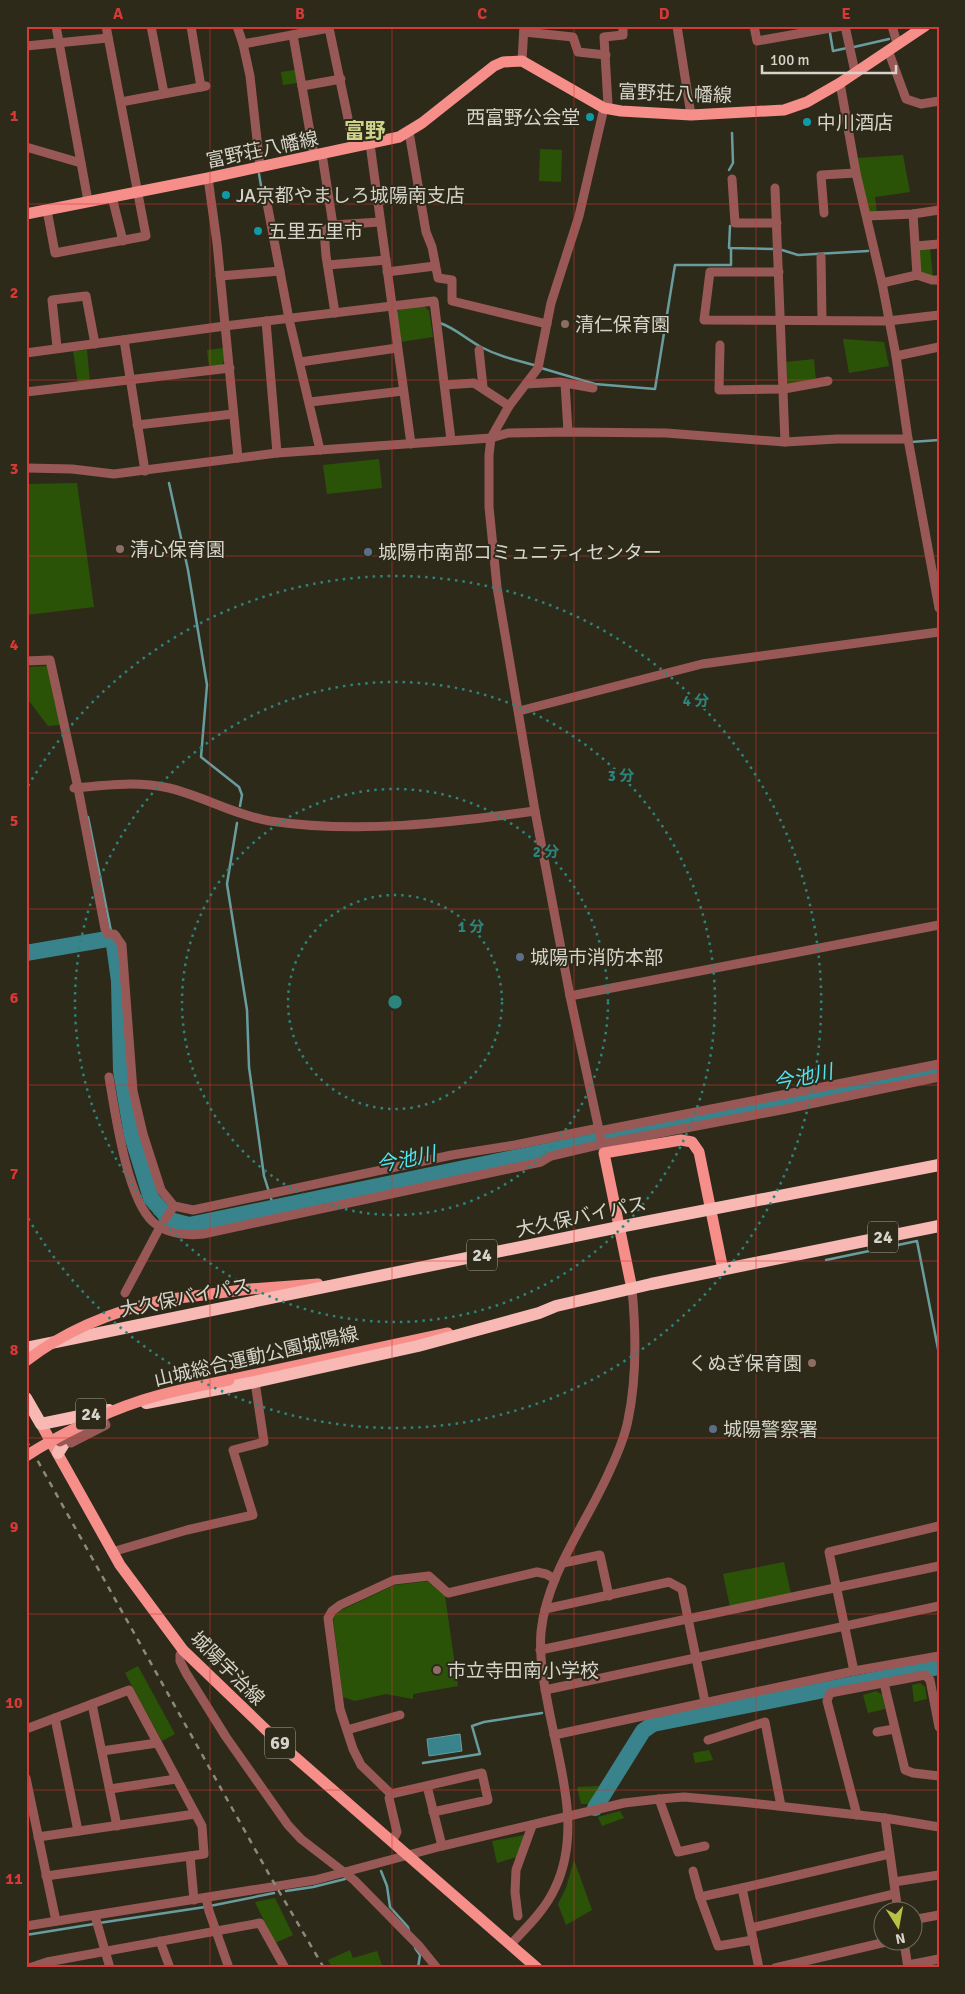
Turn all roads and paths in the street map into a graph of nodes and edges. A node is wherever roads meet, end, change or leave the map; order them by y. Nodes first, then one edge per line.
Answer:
1 (56, 26) edge
2 (106, 26) edge
3 (151, 26) edge
4 (191, 26) edge
5 (237, 26) edge
6 (623, 26) edge
7 (677, 26) edge
8 (754, 26) edge
9 (844, 26) edge
10 (892, 26) edge
11 (925, 26) edge
12 (329, 27) edge
13 (524, 29) edge
14 (293, 35) junction
15 (108, 38) junction
16 (59, 43) junction
17 (243, 44) junction
18 (26, 46) edge
19 (893, 47) junction
20 (606, 55) junction
21 (522, 61) junction
22 (855, 72) junction
23 (341, 79) junction
24 (840, 83) junction
25 (302, 86) junction
26 (164, 93) junction
27 (939, 100) edge
28 (121, 102) junction
29 (606, 106) junction
30 (692, 115) junction
31 (409, 132) junction
32 (370, 144) junction
33 (354, 146) junction
34 (26, 147) edge
35 (318, 154) junction
36 (81, 163) junction
37 (260, 167) junction
38 (856, 172) junction
39 (208, 178) junction
40 (732, 179) dead end
41 (775, 188) dead end
42 (138, 191) junction
43 (419, 194) junction
44 (112, 197) junction
45 (266, 198) dead end
46 (88, 201) junction
47 (377, 201) junction
48 (47, 210) junction
49 (939, 210) edge
50 (824, 213) dead end
51 (26, 214) edge
52 (913, 214) junction
53 (867, 216) junction
54 (380, 222) junction
55 (777, 223) junction
56 (333, 224) junction
57 (122, 241) junction
58 (939, 244) edge
59 (916, 246) junction
60 (820, 258) dead end
61 (386, 260) junction
62 (328, 265) junction
63 (435, 266) junction
64 (280, 271) junction
65 (387, 272) junction
66 (779, 272) junction
67 (917, 275) junction
68 (220, 276) junction
69 (939, 280) edge
70 (882, 283) junction
71 (391, 307) junction
72 (335, 313) junction
73 (939, 315) edge
74 (289, 320) junction
75 (781, 320) junction
76 (822, 320) junction
77 (266, 321) junction
78 (888, 321) junction
79 (547, 324) junction
80 (225, 326) junction
81 (124, 340) junction
82 (95, 344) junction
83 (720, 345) dead end
84 (939, 346) edge
85 (58, 347) junction
86 (397, 348) junction
87 (479, 350) dead end
88 (26, 353) edge
89 (896, 356) junction
90 (300, 362) junction
91 (230, 368) junction
92 (131, 381) junction
93 (828, 381) dead end
94 (565, 383) junction
95 (526, 384) junction
96 (445, 385) junction
97 (484, 387) junction
98 (593, 388) dead end
99 (784, 389) junction
100 (403, 391) junction
101 (26, 392) edge
102 (310, 402) junction
103 (509, 406) junction
104 (233, 414) junction
105 (138, 425) junction
106 (568, 432) junction
107 (491, 438) junction
108 (908, 439) junction
109 (451, 440) junction
110 (785, 442) junction
111 (411, 444) junction
112 (320, 450) junction
113 (277, 453) junction
114 (238, 458) junction
115 (26, 468) edge
116 (145, 471) junction
117 (939, 608) edge
118 (939, 632) edge
119 (26, 661) edge
120 (519, 711) junction
121 (76, 788) junction
122 (535, 811) junction
123 (939, 925) edge
124 (570, 996) junction
125 (939, 1064) edge
126 (109, 1077) dead end
127 (939, 1077) edge
128 (599, 1130) junction
129 (603, 1148) junction
130 (939, 1165) edge
131 (174, 1206) junction
132 (711, 1209) junction
133 (939, 1226) edge
134 (163, 1227) junction
135 (620, 1227) junction
136 (723, 1270) junction
137 (356, 1281) junction
138 (632, 1288) junction
139 (125, 1293) dead end
140 (504, 1322) junction
141 (26, 1348) edge
142 (26, 1361) edge
143 (254, 1382) junction
144 (26, 1398) edge
145 (141, 1404) junction
146 (41, 1424) junction
147 (71, 1443) dead end
148 (59, 1448) junction
149 (26, 1456) edge
150 (939, 1526) edge
151 (112, 1552) junction
152 (563, 1563) junction
153 (939, 1566) edge
154 (555, 1579) junction
155 (837, 1588) junction
156 (609, 1596) junction
157 (939, 1606) edge
158 (545, 1609) junction
159 (688, 1619) junction
160 (844, 1626) junction
161 (183, 1650) junction
162 (540, 1650) junction
163 (939, 1656) edge
164 (696, 1658) junction
165 (854, 1671) junction
166 (884, 1683) junction
167 (545, 1690) junction
168 (705, 1702) junction
169 (92, 1704) junction
170 (400, 1715) dead end
171 (54, 1718) junction
172 (939, 1727) edge
173 (26, 1729) edge
174 (894, 1729) junction
175 (347, 1730) junction
176 (876, 1732) dead end
177 (554, 1735) junction
178 (708, 1740) dead end
179 (157, 1743) junction
180 (102, 1751) junction
181 (939, 1776) edge
182 (26, 1778) edge
183 (176, 1779) junction
184 (427, 1786) junction
185 (110, 1789) junction
186 (391, 1794) junction
187 (659, 1799) junction
188 (781, 1806) junction
189 (433, 1812) junction
190 (195, 1814) junction
191 (858, 1815) junction
192 (568, 1818) junction
193 (885, 1818) junction
194 (118, 1826) junction
195 (532, 1826) junction
196 (939, 1827) edge
197 (78, 1831) junction
198 (38, 1837) junction
199 (392, 1842) junction
200 (442, 1846) junction
201 (705, 1846) dead end
202 (406, 1854) junction
203 (889, 1854) junction
204 (190, 1856) junction
205 (693, 1871) dead end
206 (342, 1873) junction
207 (939, 1875) edge
208 (46, 1876) junction
209 (894, 1882) junction
210 (742, 1888) junction
211 (894, 1894) junction
212 (700, 1897) junction
213 (194, 1900) junction
214 (896, 1902) edge
215 (208, 1904) junction
216 (939, 1915) edge
217 (518, 1916) dead end
218 (95, 1918) junction
219 (922, 1918) edge
220 (56, 1921) junction
221 (26, 1926) edge
222 (751, 1928) junction
223 (216, 1931) junction
224 (753, 1940) junction
225 (160, 1941) junction
226 (512, 1944) junction
227 (872, 1945) edge
228 (104, 1951) junction
229 (906, 1952) edge
230 (939, 1959) edge
231 (48, 1965) edge
232 (908, 1966) edge
233 (29, 1968) edge
234 (110, 1968) edge
235 (170, 1968) edge
236 (229, 1968) edge
237 (285, 1968) edge
238 (437, 1968) edge
239 (537, 1968) edge
240 (758, 1968) edge
241 (775, 1968) edge

1 - 16 street
2 - 15 street
3 - 26 street
4 - 26 street
5 - 17 street
6 - 20 street
7 - 30 street
8 - 9 street
9 - 22 street
10 - 19 street
11 - 19 main road, 富野荘八幡線
12 - 14 street
12 - 23 street
13 - 20 street
13 - 21 street
14 - 17 street
14 - 25 street
15 - 16 street
15 - 28 street
16 - 18 street
16 - 36 street
17 - 37 street
19 - 22 main road, 富野荘八幡線
19 - 27 street
20 - 29 street
21 - 29 main road, 富野荘八幡線
21 - 31 main road, 富野荘八幡線
22 - 24 main road, 富野荘八幡線
23 - 25 street
23 - 33 street
24 - 30 main road, 富野荘八幡線
24 - 38 street
25 - 35 street
26 - 28 street
28 - 42 street
29 - 30 main road, 富野荘八幡線
29 - 79 street
31 - 32 main road, 富野荘八幡線
31 - 43 street
32 - 33 main road, 富野荘八幡線
32 - 47 street
33 - 35 main road, 富野荘八幡線
34 - 36 street
35 - 37 main road, 富野荘八幡線
35 - 56 street
36 - 46 street
37 - 39 main road, 富野荘八幡線
38 - 50 street
38 - 53 street
39 - 42 main road, 富野荘八幡線
39 - 68 street
40 - 55 street
41 - 55 street
42 - 44 main road, 富野荘八幡線
42 - 57 street
43 - 47 street
43 - 63 street
44 - 46 main road, 富野荘八幡線
44 - 57 street
45 - 64 street
46 - 48 main road, 富野荘八幡線
47 - 54 street
48 - 51 main road, 富野荘八幡線
48 - 57 street
49 - 52 street
52 - 53 street
52 - 59 street
53 - 70 street
54 - 56 street
54 - 61 street
55 - 66 street
56 - 62 street
58 - 59 street
59 - 67 street
60 - 76 street
61 - 62 street
61 - 65 street
62 - 72 street
63 - 65 street
63 - 79 street
64 - 68 street
64 - 74 street
65 - 71 street
66 - 75 street
66 - 75 street
67 - 69 street
67 - 70 street
68 - 80 street
70 - 78 street
71 - 72 street
71 - 86 street
71 - 96 street
72 - 74 street
73 - 78 street
74 - 77 street
74 - 90 street
75 - 76 street
75 - 99 street
76 - 78 street
77 - 80 street
77 - 113 street
78 - 89 street
79 - 95 street
80 - 81 street
80 - 91 street
81 - 82 street
81 - 92 street
82 - 85 street
82 - 85 street
83 - 99 street
84 - 89 street
85 - 88 street
86 - 90 street
86 - 100 street
87 - 97 street
89 - 108 street
90 - 102 street
91 - 92 street
91 - 104 street
92 - 101 street
92 - 105 street
93 - 99 street
94 - 95 street
94 - 98 street
94 - 106 street
95 - 103 street
96 - 97 street
96 - 109 street
97 - 103 street
99 - 110 street
100 - 102 street
100 - 111 street
102 - 112 street
103 - 107 street
104 - 105 street
104 - 114 street
105 - 116 street
106 - 107 street
106 - 110 street
107 - 109 street
107 - 120 street
108 - 110 street
108 - 117 street
109 - 111 street
111 - 112 street
112 - 113 street
113 - 114 street
114 - 116 street
115 - 116 street
118 - 120 street
119 - 121 street
120 - 122 street
121 - 122 street
121 - 131 street
122 - 124 street
123 - 124 street
124 - 128 street
125 - 128 street
126 - 134 street
127 - 129 street
128 - 129 street
128 - 131 street
129 - 132 main road
129 - 134 street
129 - 135 main road
130 - 132 highway, 大久保バイパス / 24
131 - 134 street
132 - 135 highway, 大久保バイパス / 24
132 - 136 main road
133 - 136 highway, 24
134 - 139 street
135 - 137 highway, 大久保バイパス / 24
135 - 138 main road
136 - 138 highway, 24
137 - 141 highway, 大久保バイパス / 24
137 - 142 main road, bridge
138 - 140 highway, 24
138 - 152 street
140 - 143 highway, 24
140 - 149 main road, 山城総合運動公園城陽線, bridge
143 - 145 highway, 24
143 - 151 street
144 - 146 highway
145 - 146 highway, 24
145 - 148 highway
146 - 148 main road, 城陽宇治線 / 69
147 - 148 street, bridge
148 - 151 main road, 城陽宇治線 / 69
150 - 155 street
151 - 161 main road, 城陽宇治線 / 69
152 - 154 street
152 - 156 street
153 - 155 street
154 - 158 street
154 - 175 street
155 - 159 street
155 - 160 street
156 - 158 street
156 - 159 street
157 - 160 street
158 - 162 street
159 - 162 street
159 - 164 street
160 - 164 street
160 - 165 street
161 - 199 main road, 城陽宇治線 / 69
161 - 206 street
162 - 167 street
163 - 165 street
164 - 167 street
164 - 168 street
165 - 168 street
166 - 172 street
166 - 174 street
166 - 191 street
167 - 177 street
168 - 177 street
169 - 171 street
169 - 179 street
169 - 180 street
170 - 175 street
171 - 173 street
171 - 197 street
174 - 176 street
174 - 181 street
175 - 186 street
177 - 192 street
178 - 188 street
179 - 180 street
179 - 183 street
180 - 185 street
182 - 198 street
183 - 185 street
183 - 190 street
184 - 186 street
184 - 189 street
184 - 189 street
185 - 194 street
186 - 199 street
187 - 188 street
187 - 192 street
187 - 201 street
188 - 191 street
189 - 200 street
190 - 194 street
190 - 204 street
191 - 193 street
192 - 195 street
192 - 226 street
193 - 196 street
193 - 203 street
194 - 197 street
195 - 200 street
195 - 217 street
197 - 198 street
198 - 208 street
199 - 202 main road, 城陽宇治線 / 69
200 - 202 street
202 - 206 street
202 - 226 main road, 城陽宇治線 / 69
203 - 209 street
203 - 210 street
204 - 208 street
204 - 213 street
205 - 212 street
206 - 215 street
206 - 238 street
207 - 209 street
208 - 220 street
209 - 211 street
210 - 212 street
210 - 222 street
211 - 214 street
211 - 222 street
212 - 224 street
213 - 215 street
213 - 218 street
215 - 223 street
216 - 219 street
218 - 220 street
218 - 228 street
220 - 221 street
222 - 224 street
223 - 225 street
223 - 236 street
223 - 237 street
224 - 240 street
225 - 228 street
225 - 235 street
226 - 239 main road, 城陽宇治線 / 69
227 - 241 street
228 - 231 street
228 - 234 street
229 - 232 street
230 - 232 street
231 - 233 street

